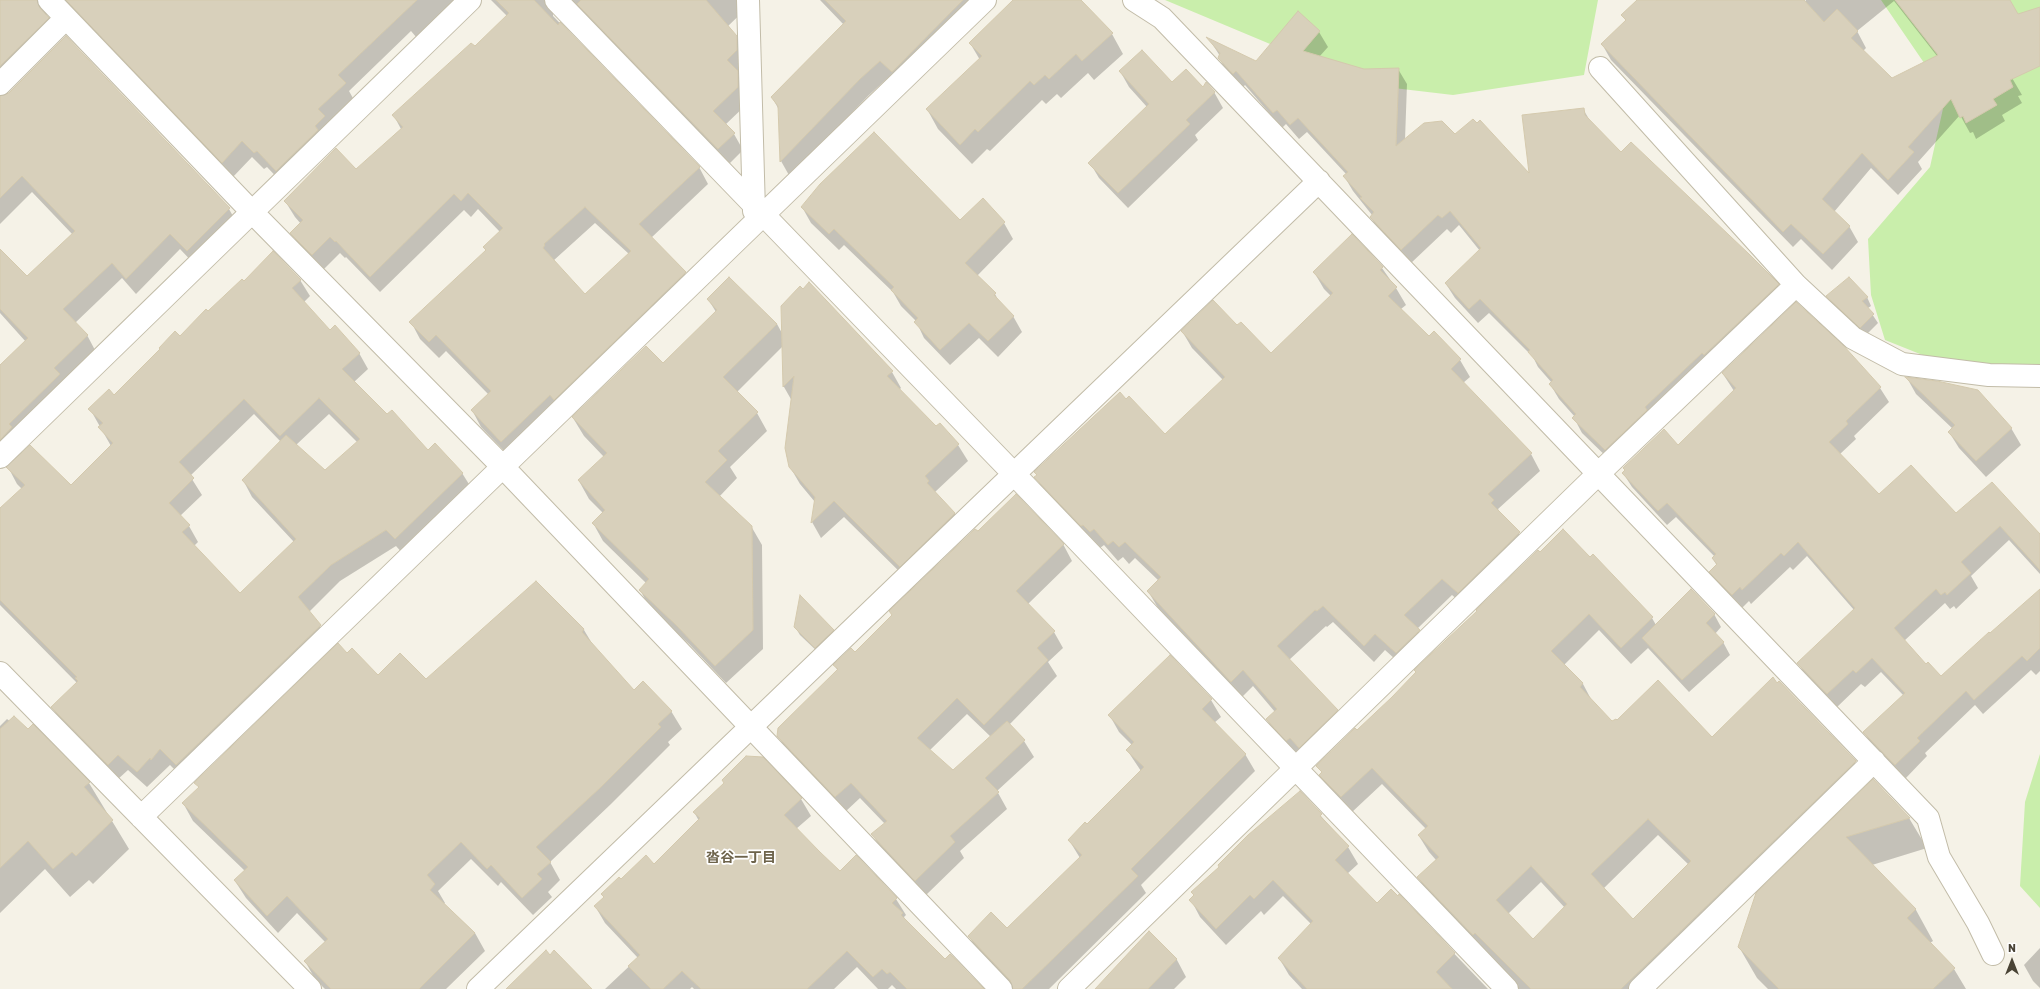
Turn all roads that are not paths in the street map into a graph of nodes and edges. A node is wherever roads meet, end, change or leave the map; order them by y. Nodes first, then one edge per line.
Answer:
1 (49, 0) edge
2 (470, 0) edge
3 (556, 0) edge
4 (748, 0) edge
5 (985, 0) edge
6 (1134, 0) edge
7 (66, 18) junction
8 (1600, 68) dead end
9 (0, 84) edge
10 (1319, 181) junction
11 (252, 212) junction
12 (757, 214) junction
13 (1796, 285) junction
14 (2040, 376) edge
15 (0, 457) edge
16 (503, 467) junction
17 (1014, 474) junction
18 (1598, 474) junction
19 (0, 673) edge
20 (751, 727) junction
21 (1874, 761) junction
22 (1296, 767) junction
23 (141, 817) junction
24 (1993, 954) dead end
25 (310, 989) edge
26 (478, 989) edge
27 (1001, 989) edge
28 (1069, 989) edge
29 (1507, 989) edge
30 (1640, 989) edge

1 - 7 street
2 - 11 street
3 - 12 street
4 - 12 street
5 - 12 street
6 - 10 street
7 - 9 street
7 - 11 street
8 - 13 street
10 - 17 street
10 - 18 street
11 - 15 street
11 - 16 street
12 - 16 street
12 - 17 street
13 - 14 street
13 - 18 street
16 - 20 street
16 - 23 street
17 - 20 street
17 - 22 street
18 - 21 street
18 - 22 street
19 - 23 street
20 - 26 street
20 - 27 street
21 - 24 street
21 - 30 street
22 - 28 street
22 - 29 street
23 - 25 street

